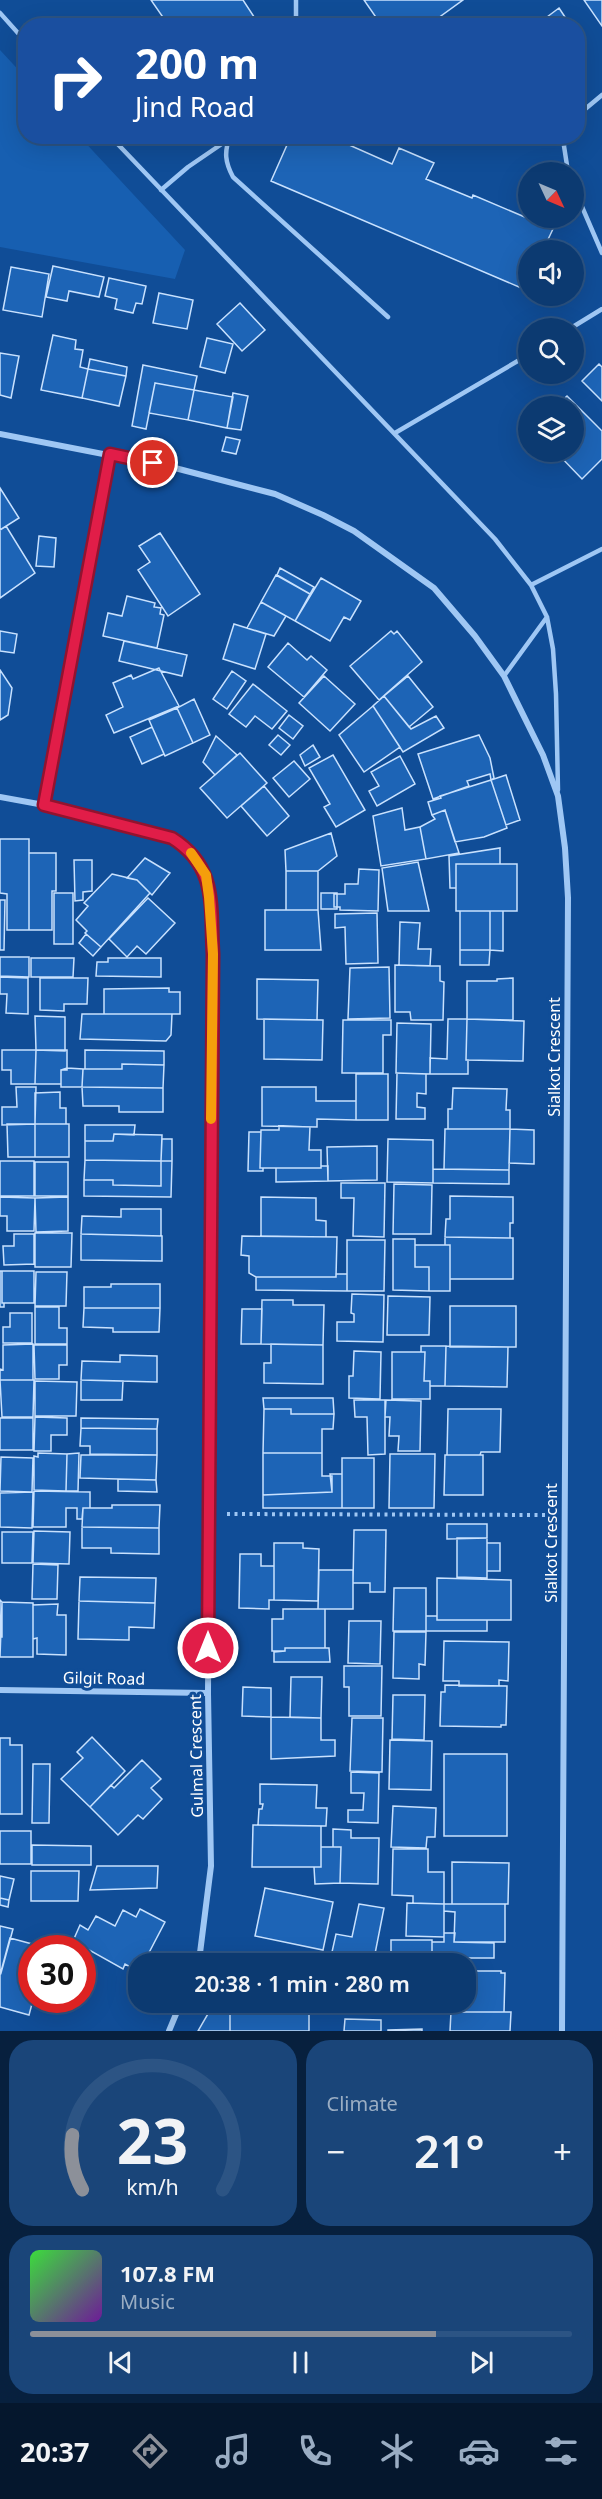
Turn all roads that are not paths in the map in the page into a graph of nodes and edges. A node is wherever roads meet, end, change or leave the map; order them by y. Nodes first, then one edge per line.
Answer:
1 (296, 0) edge
2 (0, 14) edge
3 (296, 18) edge
4 (18, 33) edge
5 (602, 95) edge
6 (585, 109) edge
7 (118, 144) edge
8 (221, 144) edge
9 (228, 144) edge
10 (564, 144) edge
11 (566, 162) edge
12 (161, 190) junction
13 (584, 211) edge
14 (602, 253) edge
15 (602, 309) edge
16 (388, 317) dead end
17 (584, 320) edge
18 (518, 362) edge
19 (395, 433) junction
20 (0, 434) edge
21 (110, 454) junction
22 (602, 549) edge
23 (531, 585) junction
24 (547, 617) junction
25 (504, 676) junction
26 (558, 796) junction
27 (0, 797) edge
28 (44, 805) junction
29 (0, 1690) edge
30 (208, 1694) junction
31 (200, 1953) edge
32 (176, 2013) edge
33 (169, 2031) edge
34 (562, 2031) edge

1 - 3 lane
2 - 4 lane
5 - 6 lane
7 - 12 lane
8 - 12 lane
9 - 16 lane
10 - 11 lane
12 - 19 lane
13 - 14 lane
15 - 17 lane
18 - 19 lane
19 - 23 lane
20 - 21 street, Sialkot Crescent
21 - 25 street, Sialkot Crescent
21 - 28 street
22 - 23 lane
23 - 24 lane
24 - 25 lane
24 - 26 lane
25 - 26 street, Sialkot Crescent
26 - 34 street, Sialkot Crescent
27 - 28 street, Gulmal Crescent
28 - 30 street, Gulmal Crescent
29 - 30 street, Gilgit Road
30 - 31 street, Gulmal Crescent
32 - 33 street

